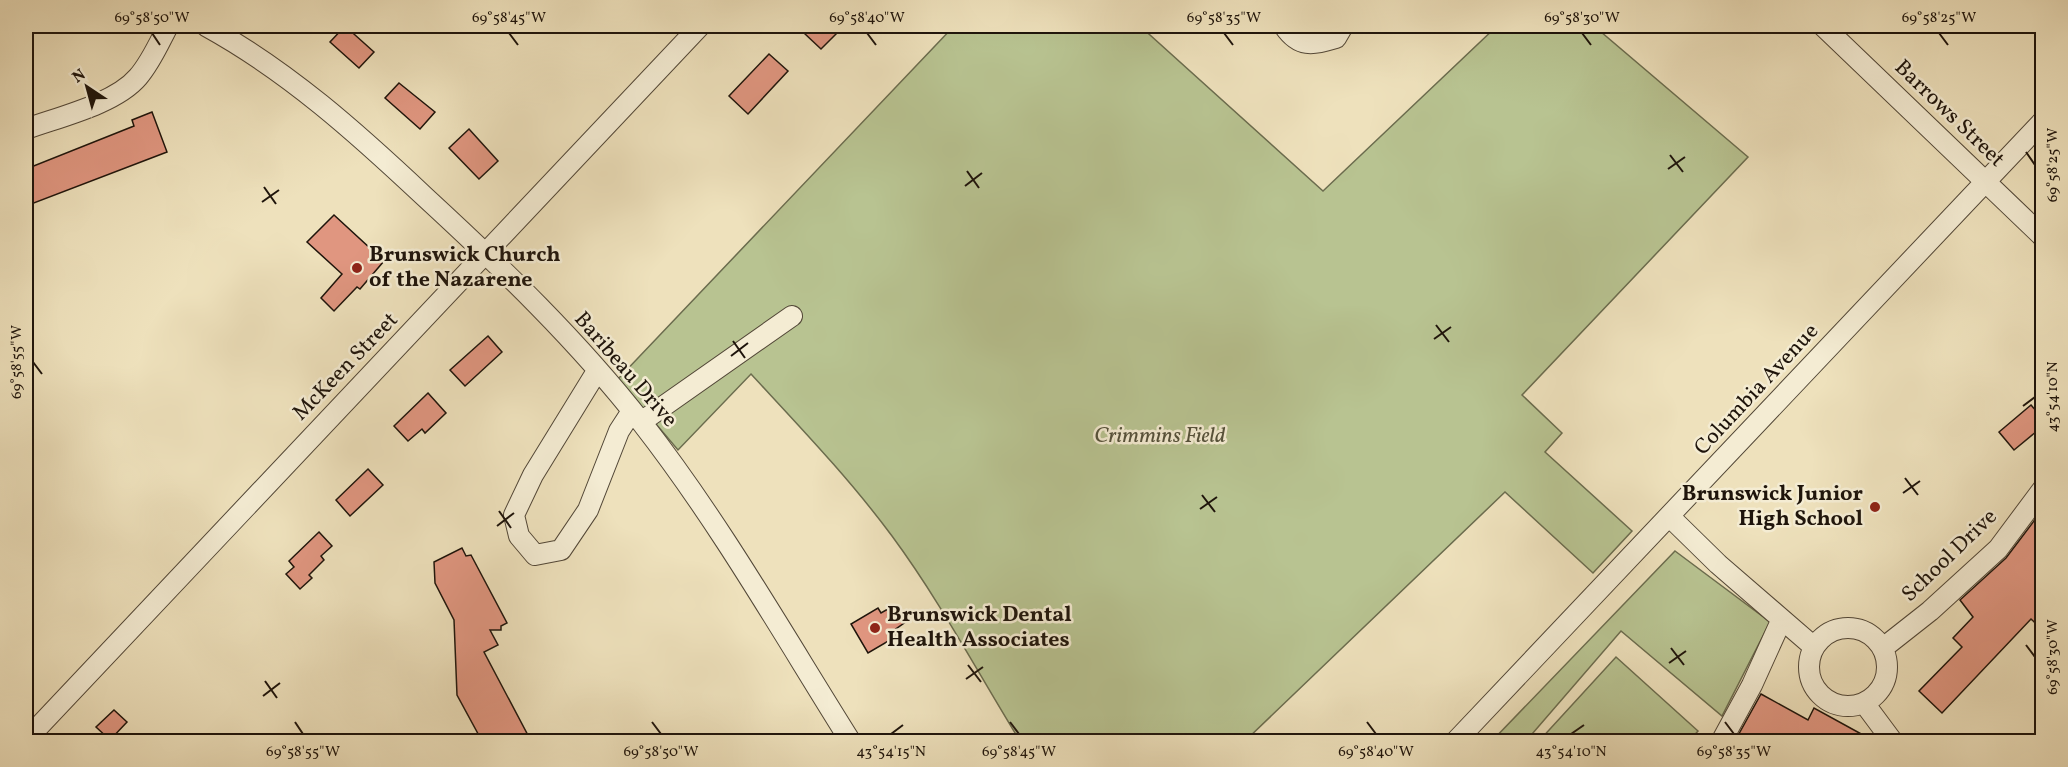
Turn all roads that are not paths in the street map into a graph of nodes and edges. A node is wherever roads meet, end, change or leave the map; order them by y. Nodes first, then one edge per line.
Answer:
1 (168, 26) edge
2 (206, 26) edge
3 (700, 26) edge
4 (1284, 26) edge
5 (1343, 26) edge
6 (1823, 26) edge
7 (2043, 122) edge
8 (26, 129) edge
9 (1986, 183) junction
10 (2043, 236) edge
11 (487, 254) junction
12 (792, 316) dead end
13 (597, 371) junction
14 (637, 417) junction
15 (2043, 490) edge
16 (1670, 517) junction
17 (1781, 621) junction
18 (1814, 647) junction
19 (1883, 648) junction
20 (1864, 703) junction
21 (843, 738) edge
22 (26, 740) edge
23 (1455, 741) edge
24 (1721, 741) edge
25 (1893, 741) edge

1 - 8 street
2 - 11 street, Baribeau Drive
3 - 11 street, McKeen Street
4 - 5 street
6 - 9 street, Barrows Street
7 - 9 street, Columbia Avenue
9 - 10 street, Barrows Street
9 - 16 street, Columbia Avenue
11 - 13 street, Baribeau Drive
11 - 22 street, McKeen Street
12 - 14 street
13 - 14 street, Baribeau Drive
13 - 14 street
14 - 21 street, Baribeau Drive
15 - 19 street, School Drive
16 - 17 street
16 - 23 street, Columbia Avenue
17 - 18 street
17 - 24 street
18 - 19 street
18 - 20 street
19 - 20 street
20 - 25 street

